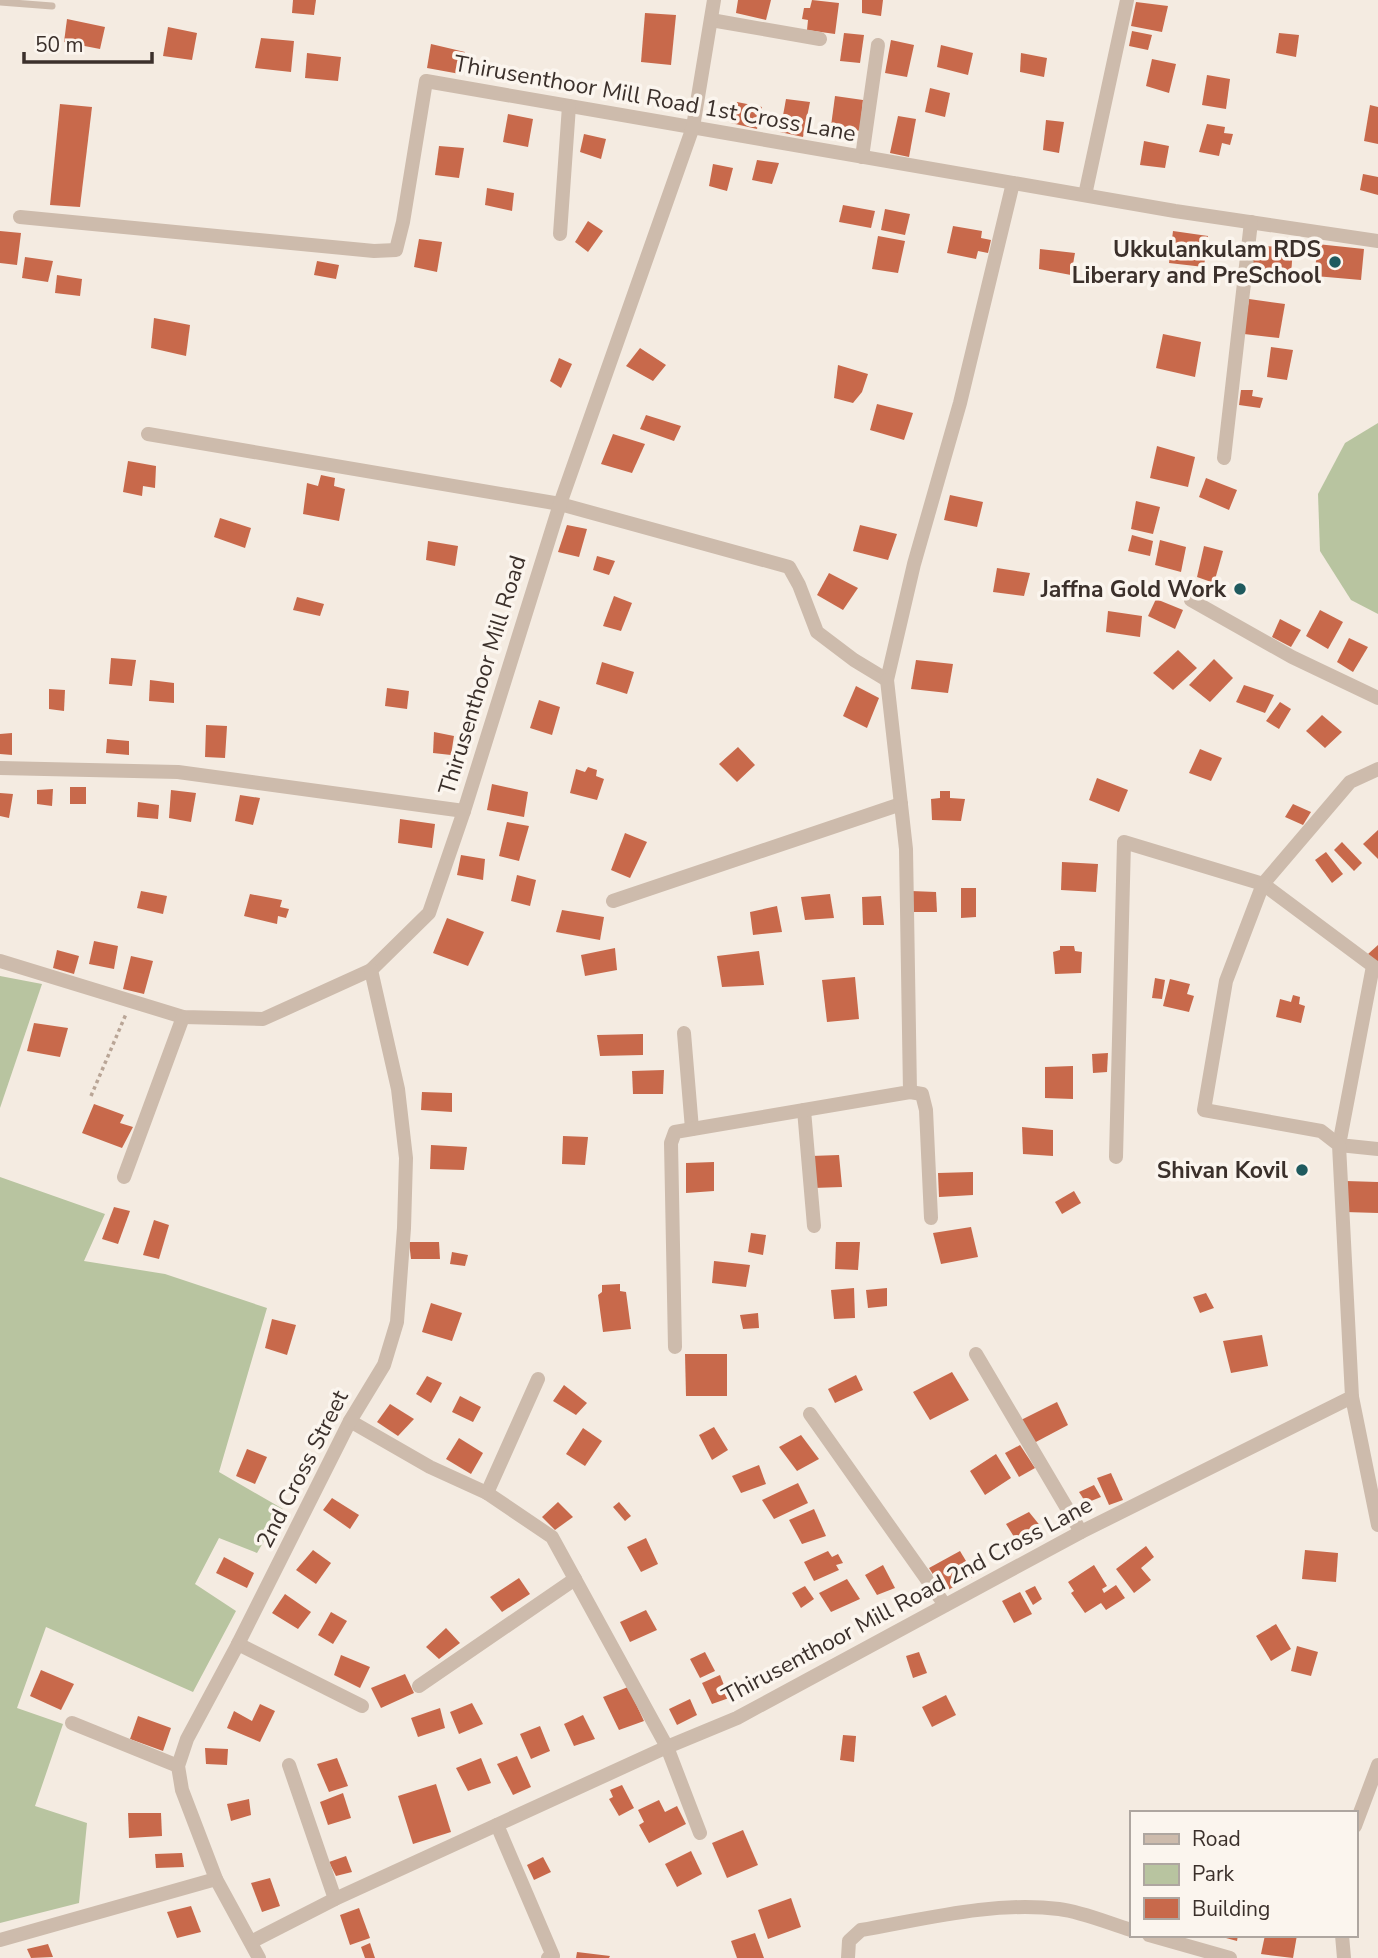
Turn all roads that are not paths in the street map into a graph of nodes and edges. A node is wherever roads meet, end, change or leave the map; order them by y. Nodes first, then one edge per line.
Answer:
1 (714, 0) edge
2 (1127, 0) edge
3 (0, 2) edge
4 (52, 6) dead end
5 (711, 20) junction
6 (820, 39) dead end
7 (878, 45) dead end
8 (569, 106) junction
9 (694, 127) junction
10 (863, 157) junction
11 (1013, 183) junction
12 (1085, 195) junction
13 (20, 216) dead end
14 (1251, 222) junction
15 (560, 234) dead end
16 (1378, 241) edge
17 (148, 434) dead end
18 (1224, 457) dead end
19 (559, 504) junction
20 (1191, 600) dead end
21 (887, 680) junction
22 (1378, 698) edge
23 (0, 768) edge
24 (1378, 769) edge
25 (901, 804) junction
26 (464, 811) junction
27 (1263, 884) junction
28 (613, 901) dead end
29 (0, 961) edge
30 (371, 970) junction
31 (183, 1017) junction
32 (684, 1034) dead end
33 (910, 1092) junction
34 (804, 1110) junction
35 (692, 1129) junction
36 (1339, 1145) junction
37 (1378, 1149) edge
38 (1116, 1157) dead end
39 (124, 1177) dead end
40 (931, 1218) dead end
41 (814, 1226) dead end
42 (675, 1347) dead end
43 (976, 1354) dead end
44 (538, 1378) dead end
45 (1352, 1397) junction
46 (810, 1414) dead end
47 (350, 1421) junction
48 (487, 1493) junction
49 (1378, 1525) edge
50 (1081, 1532) junction
51 (575, 1579) junction
52 (945, 1605) junction
53 (239, 1644) junction
54 (419, 1685) dead end
55 (362, 1706) dead end
56 (72, 1723) dead end
57 (667, 1747) junction
58 (289, 1765) dead end
59 (1378, 1765) edge
60 (178, 1766) junction
61 (1357, 1821) edge
62 (497, 1825) junction
63 (700, 1833) dead end
64 (216, 1879) junction
65 (335, 1899) junction
66 (1130, 1930) edge
67 (1156, 1937) edge
68 (1342, 1937) edge
69 (0, 1940) edge
70 (251, 1942) junction
71 (259, 1958) edge
72 (548, 1958) edge
73 (848, 1958) edge
74 (1230, 1958) edge
75 (1344, 1958) edge

1 - 5 street, Thirusenthoor Mill Road
2 - 12 street
3 - 4 lane
5 - 6 street
5 - 9 street, Thirusenthoor Mill Road
7 - 10 street
8 - 9 street, Thirusenthoor Mill Road 1st Cross Lane
8 - 13 street, Thirusenthoor Mill Road 1st Cross Lane
8 - 15 street
9 - 10 street, Thirusenthoor Mill Road 1st Cross Lane
9 - 19 street, Thirusenthoor Mill Road
10 - 11 street, Thirusenthoor Mill Road 1st Cross Lane
11 - 12 street, Thirusenthoor Mill Road 1st Cross Lane
11 - 21 street
12 - 14 street, Thirusenthoor Mill Road 1st Cross Lane
14 - 16 street, Thirusenthoor Mill Road 1st Cross Lane
14 - 18 street
17 - 19 street
19 - 21 street
19 - 26 street, Thirusenthoor Mill Road
20 - 22 street
21 - 25 street
23 - 26 street
24 - 27 street
25 - 28 street
25 - 33 street
26 - 30 street, Thirusenthoor Mill Road
27 - 36 street
27 - 36 street
27 - 38 street
29 - 31 street, Thirusenthoor Mill Road
30 - 31 street, Thirusenthoor Mill Road
30 - 47 street, 2nd Cross Street
31 - 39 street
32 - 35 street
33 - 34 street
33 - 40 street
34 - 35 street
34 - 41 street
35 - 42 street
36 - 37 street
36 - 45 street
43 - 50 street
44 - 48 street
45 - 49 street
45 - 50 street, Thirusenthoor Mill Road 2nd Cross Lane
46 - 52 street
47 - 48 street
47 - 53 street, 2nd Cross Street
48 - 51 street
50 - 52 street, Thirusenthoor Mill Road 2nd Cross Lane
51 - 54 street
51 - 57 street
52 - 57 street, Thirusenthoor Mill Road 2nd Cross Lane
53 - 55 street
53 - 60 street, 2nd Cross Street
56 - 60 street
57 - 62 street, Thirusenthoor Mill Road 2nd Cross Lane
57 - 63 street
58 - 65 street
59 - 61 street
60 - 64 street
62 - 65 street, Thirusenthoor Mill Road 2nd Cross Lane
62 - 72 street
64 - 69 street
64 - 70 street
65 - 70 street, Thirusenthoor Mill Road 2nd Cross Lane
66 - 73 street
67 - 74 street
68 - 75 street
70 - 71 street

